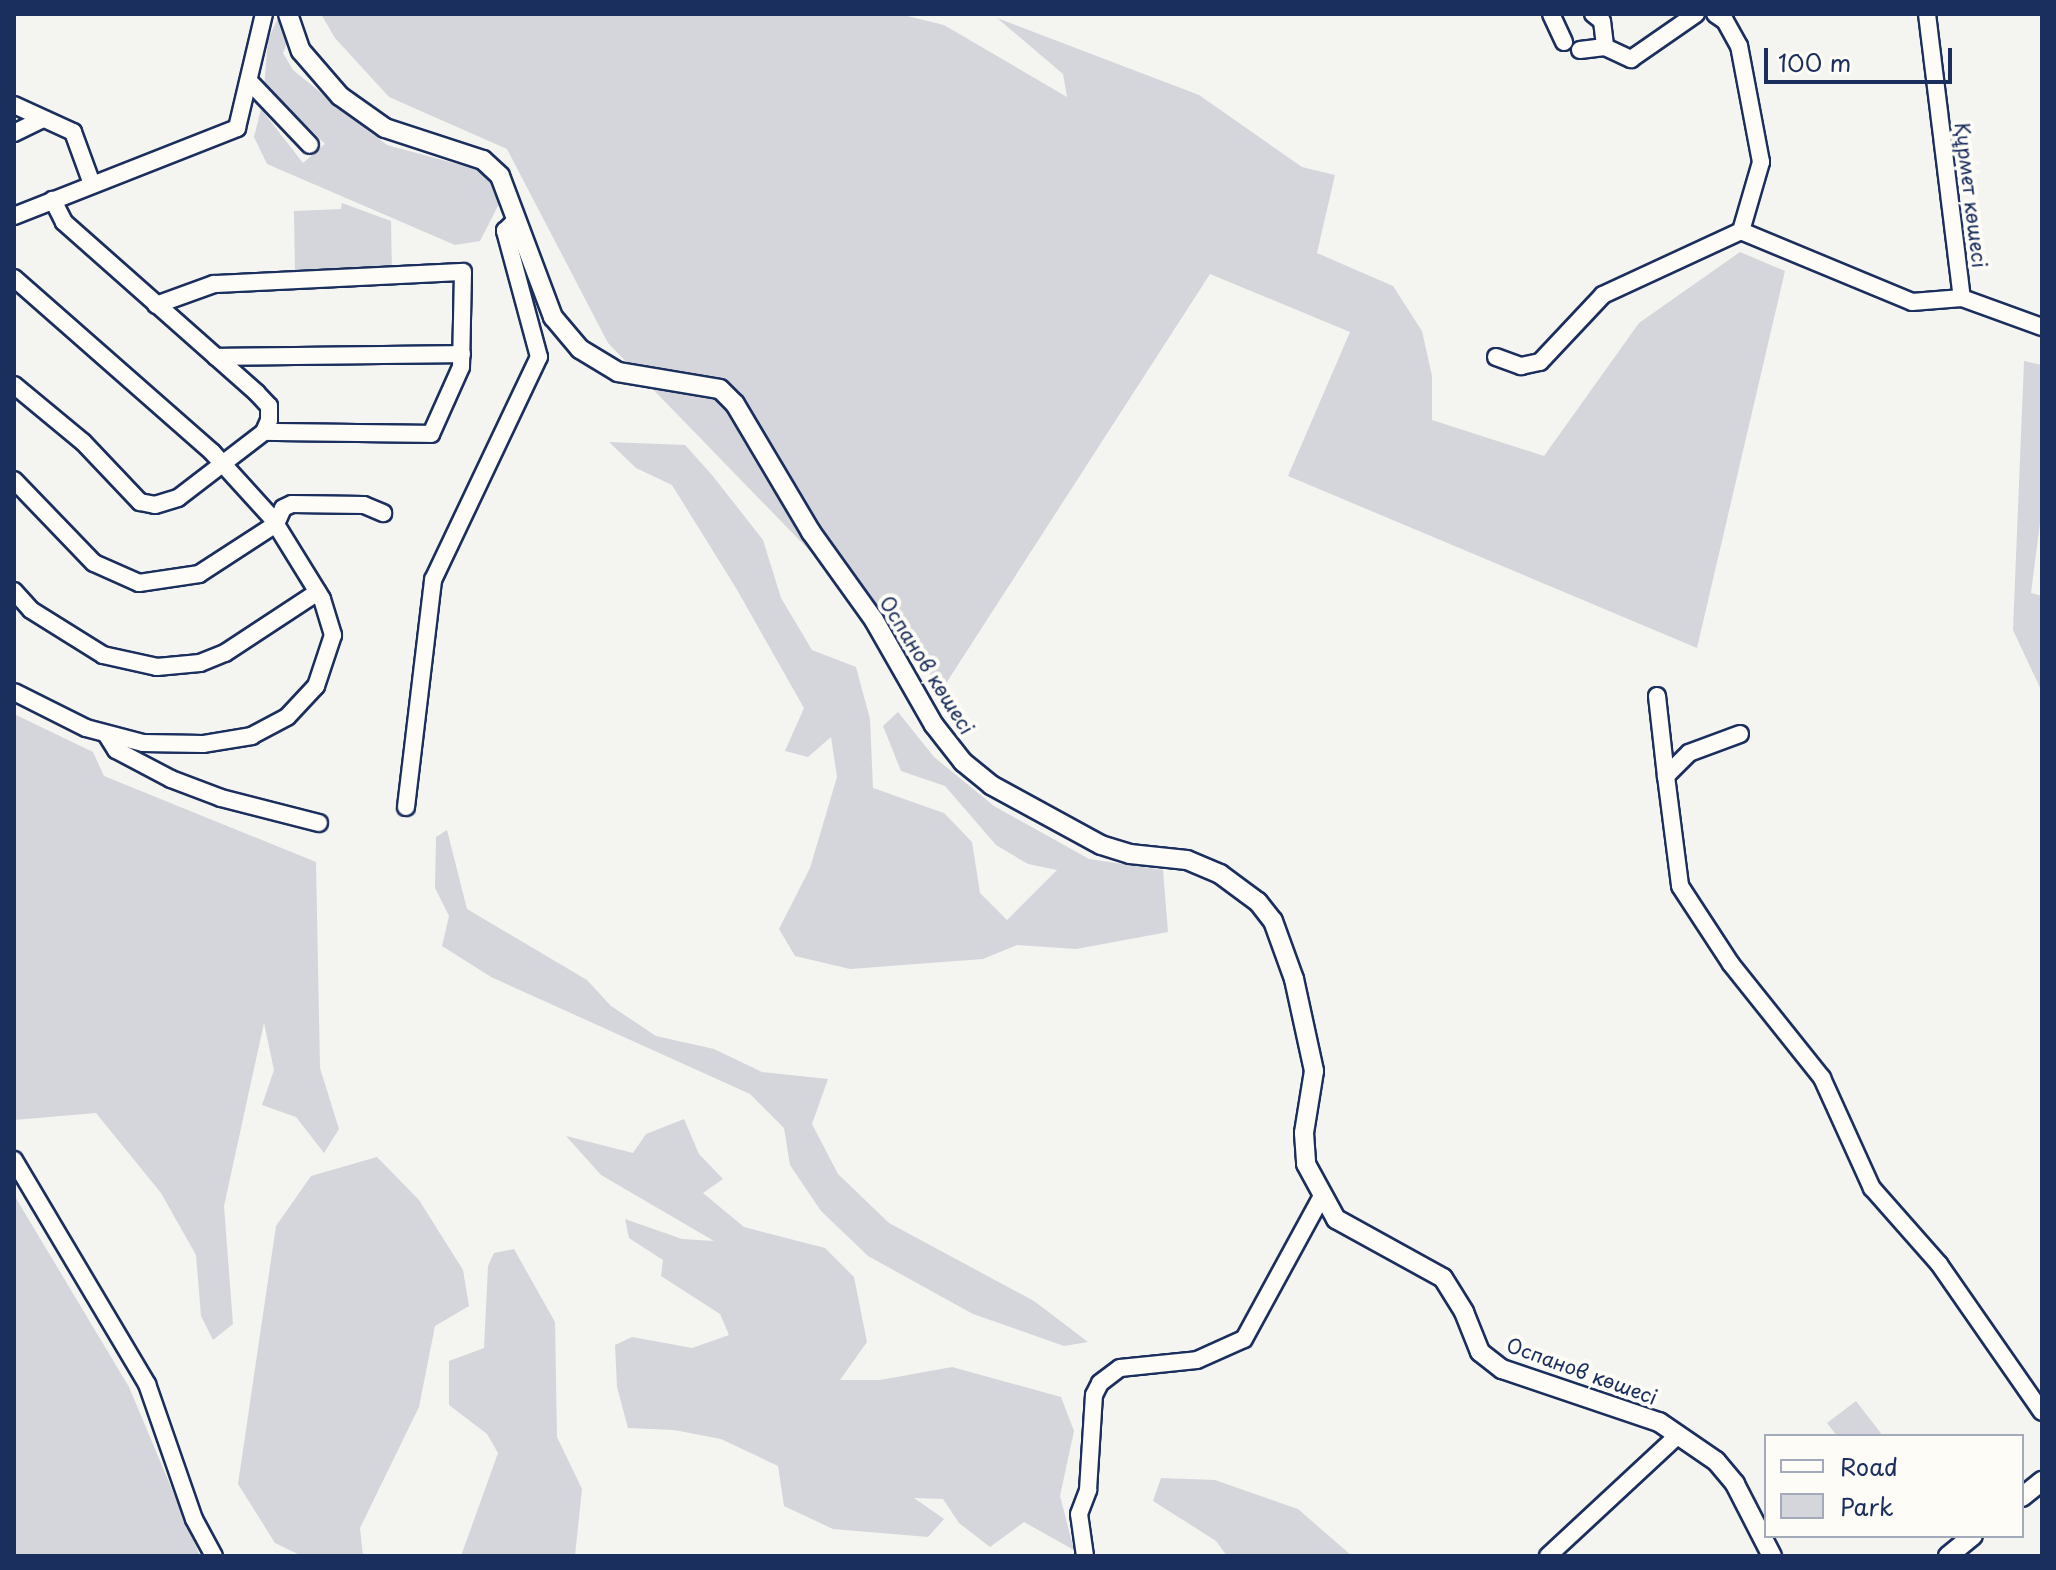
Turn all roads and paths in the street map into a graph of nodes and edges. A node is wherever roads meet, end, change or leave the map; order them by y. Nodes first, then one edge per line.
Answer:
1 (264, 14) edge
2 (288, 14) edge
3 (1593, 14) edge
4 (1696, 14) edge
5 (1715, 14) edge
6 (1927, 14) edge
7 (1556, 15) edge
8 (1564, 42) dead end
9 (1605, 47) junction
10 (1580, 50) dead end
11 (249, 81) junction
12 (14, 105) edge
13 (43, 119) junction
14 (14, 133) edge
15 (310, 145) dead end
16 (92, 184) junction
17 (53, 200) junction
18 (14, 216) edge
19 (516, 220) junction
20 (1741, 231) junction
21 (14, 278) edge
22 (1962, 298) junction
23 (156, 305) junction
24 (2042, 327) edge
25 (462, 354) junction
26 (216, 357) junction
27 (1496, 357) dead end
28 (14, 385) edge
29 (269, 406) junction
30 (264, 432) junction
31 (298, 432) junction
32 (222, 463) junction
33 (14, 480) edge
34 (383, 513) dead end
35 (276, 524) junction
36 (14, 591) edge
37 (318, 592) junction
38 (14, 692) edge
39 (1657, 696) dead end
40 (106, 734) junction
41 (1740, 734) dead end
42 (1666, 776) junction
43 (406, 807) dead end
44 (319, 823) dead end
45 (14, 1160) edge
46 (1322, 1196) junction
47 (2042, 1412) edge
48 (1678, 1435) junction
49 (2042, 1481) edge
50 (2024, 1495) edge
51 (1970, 1538) edge
52 (214, 1556) edge
53 (1085, 1556) edge
54 (1548, 1556) edge
55 (1772, 1556) edge
56 (1948, 1556) edge

1 - 11 street
2 - 19 street, Оспанов көшесі
3 - 9 street
4 - 9 street
5 - 20 street
6 - 22 street, Құрмет көшесі
7 - 8 street
9 - 10 street
11 - 15 street
11 - 16 street
12 - 13 street
13 - 14 street
13 - 16 street
16 - 17 street
17 - 18 street
17 - 23 street
19 - 43 street
19 - 46 street, Оспанов көшесі
20 - 22 street
20 - 27 street
21 - 32 street
22 - 24 street, Құрмет көшесі
23 - 25 street
23 - 26 street
25 - 26 street
25 - 31 street
26 - 29 street
28 - 32 street
29 - 30 street
29 - 31 street
30 - 31 street
30 - 32 street
32 - 35 street
33 - 35 street
34 - 35 street
35 - 37 street
36 - 37 street
37 - 40 street
38 - 40 street
39 - 42 street
40 - 44 street
41 - 42 street
42 - 47 street
45 - 52 street
46 - 48 street, Оспанов көшесі
46 - 53 street
48 - 54 street
48 - 55 street, Оспанов көшесі
49 - 50 street
51 - 56 street

